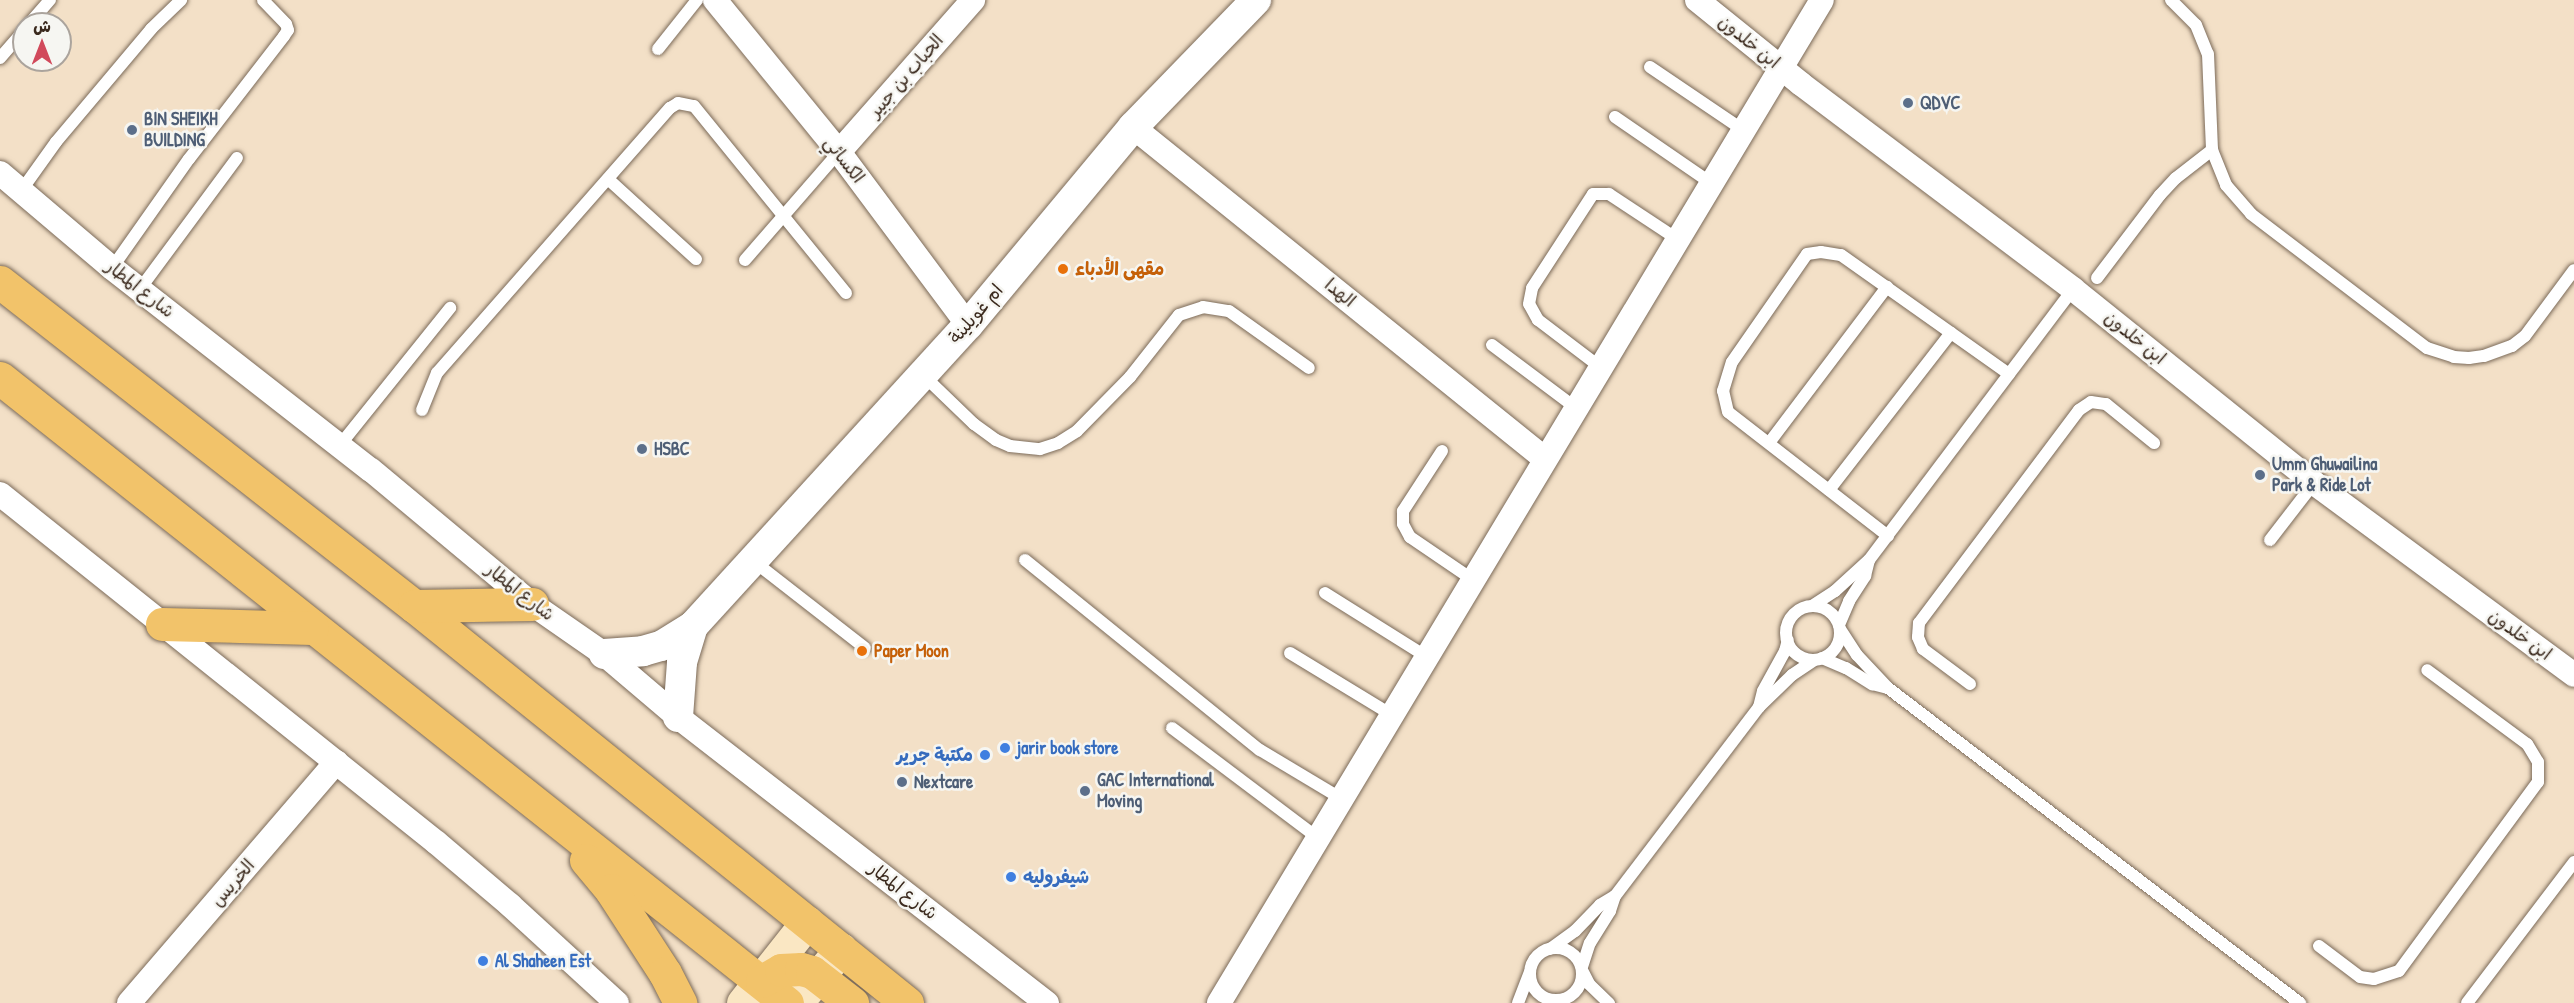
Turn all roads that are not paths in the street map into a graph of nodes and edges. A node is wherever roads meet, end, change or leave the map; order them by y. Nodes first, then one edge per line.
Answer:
1 (50, 0) edge
2 (181, 0) edge
3 (263, 0) edge
4 (973, 0) edge
5 (1256, 0) edge
6 (1697, 0) edge
7 (1822, 0) edge
8 (2171, 0) edge
9 (713, 1) edge
10 (40, 12) edge
11 (12, 44) edge
12 (658, 49) dead end
13 (0, 58) edge
14 (1650, 67) dead end
15 (1780, 67) junction
16 (1615, 117) dead end
17 (1133, 127) junction
18 (1743, 130) junction
19 (2212, 150) junction
20 (839, 152) junction
21 (237, 158) dead end
22 (0, 173) edge
23 (608, 179) junction
24 (1711, 183) junction
25 (21, 191) junction
26 (782, 217) junction
27 (1677, 240) junction
28 (696, 259) dead end
29 (745, 260) dead end
30 (112, 268) junction
31 (2574, 270) edge
32 (2097, 278) dead end
33 (0, 282) edge
34 (1887, 287) junction
35 (140, 289) junction
36 (2073, 289) junction
37 (846, 292) dead end
38 (450, 308) dead end
39 (968, 325) junction
40 (1951, 333) junction
41 (1492, 345) dead end
42 (1600, 367) junction
43 (1309, 368) dead end
44 (2009, 374) junction
45 (922, 375) junction
46 (0, 378) edge
47 (1576, 408) junction
48 (422, 410) dead end
49 (1769, 443) junction
50 (2154, 443) dead end
51 (340, 445) junction
52 (1442, 451) dead end
53 (1545, 459) junction
54 (2314, 483) junction
55 (1829, 490) junction
56 (0, 494) edge
57 (1888, 536) junction
58 (2270, 540) dead end
59 (751, 559) junction
60 (1024, 560) dead end
61 (1869, 560) junction
62 (1473, 580) junction
63 (1325, 593) dead end
64 (532, 604) junction
65 (414, 606) junction
66 (1812, 606) junction
67 (162, 624) junction
68 (693, 626) junction
69 (1840, 627) junction
70 (312, 628) junction
71 (1788, 640) junction
72 (865, 648) dead end
73 (1290, 652) dead end
74 (604, 654) junction
75 (1427, 657) junction
76 (1818, 659) junction
77 (2427, 670) dead end
78 (2574, 675) edge
79 (1970, 684) dead end
80 (1888, 688) junction
81 (1759, 706) junction
82 (1392, 715) junction
83 (678, 717) junction
84 (1172, 728) dead end
85 (336, 762) junction
86 (1342, 799) junction
87 (551, 817) junction
88 (1318, 838) junction
89 (2574, 862) edge
90 (1615, 896) junction
91 (807, 922) junction
92 (2319, 946) dead end
93 (841, 949) junction
94 (1550, 949) junction
95 (1582, 969) junction
96 (1531, 971) junction
97 (818, 977) junction
98 (752, 992) edge
99 (1561, 1002) edge
100 (129, 1003) edge
101 (617, 1003) edge
102 (680, 1003) edge
103 (787, 1003) edge
104 (796, 1003) edge
105 (852, 1003) edge
106 (908, 1003) edge
107 (1047, 1003) edge
108 (1220, 1003) edge
109 (1518, 1003) edge
110 (1609, 1003) edge
111 (2300, 1003) edge
112 (2468, 1003) edge

1 - 10 lane
2 - 25 lane
3 - 30 lane
4 - 20 street, الحباب بن جبير
5 - 17 street, ام غويلينة
6 - 15 street, ابن خلدون
7 - 15 street
8 - 19 lane
9 - 12 lane
9 - 20 street, الكسائي
11 - 13 lane
14 - 18 lane
15 - 18 street
15 - 36 street, ابن خلدون
16 - 24 lane
17 - 39 street, ام غويلينة
17 - 53 street, الهدا
18 - 24 street
19 - 31 lane
19 - 32 lane
20 - 26 lane
20 - 39 street, الكسائي
21 - 35 lane
22 - 25 street, شارع المطار
23 - 26 lane
23 - 28 lane
23 - 48 lane
24 - 27 street
25 - 30 street, شارع المطار
26 - 29 lane
26 - 37 lane
27 - 42 street
27 - 42 lane
30 - 35 street, شارع المطار
33 - 65 main road
34 - 40 lane
34 - 49 lane
34 - 49 lane
35 - 51 street, شارع المطار
36 - 44 lane
36 - 54 street, ابن خلدون
38 - 51 lane
39 - 45 street, ام غويلينة
40 - 44 lane
40 - 55 lane
41 - 47 lane
42 - 47 street
43 - 45 lane
44 - 57 lane
45 - 59 street, ام غويلينة
46 - 70 main road
47 - 53 street
49 - 55 lane
50 - 79 lane
51 - 64 street, شارع المطار
52 - 62 lane
53 - 62 street
54 - 58 lane
54 - 78 street, ابن خلدون
55 - 57 lane
56 - 67 street
57 - 61 lane
59 - 68 street, ام غويلينة
59 - 72 lane
60 - 86 lane
61 - 66 lane
61 - 69 lane
62 - 75 street
63 - 75 lane
64 - 65 main road
64 - 74 street, شارع المطار
65 - 91 main road
66 - 69 lane
66 - 71 lane
67 - 70 main road
67 - 85 street
68 - 74 street, ام غويلينة
68 - 83 street, ام غويلينة
69 - 76 lane
69 - 80 lane
70 - 87 main road
71 - 76 lane
71 - 81 lane
73 - 82 lane
74 - 83 street, شارع المطار
75 - 82 street
76 - 80 lane
76 - 81 lane
77 - 92 lane
80 - 111 lane
81 - 90 lane
82 - 86 street
83 - 107 street, شارع المطار
84 - 88 lane
85 - 100 street, الخريس
85 - 101 street
86 - 88 street
87 - 98 main road
87 - 102 main road
88 - 108 street
89 - 112 lane
90 - 94 lane
90 - 95 lane
91 - 93 main road
91 - 98 main road
93 - 97 main road
93 - 106 main road
94 - 95 lane
94 - 96 lane
95 - 99 lane
95 - 110 lane
96 - 99 lane
96 - 109 lane
97 - 98 main road
97 - 104 main road
97 - 105 main road
98 - 103 main road

